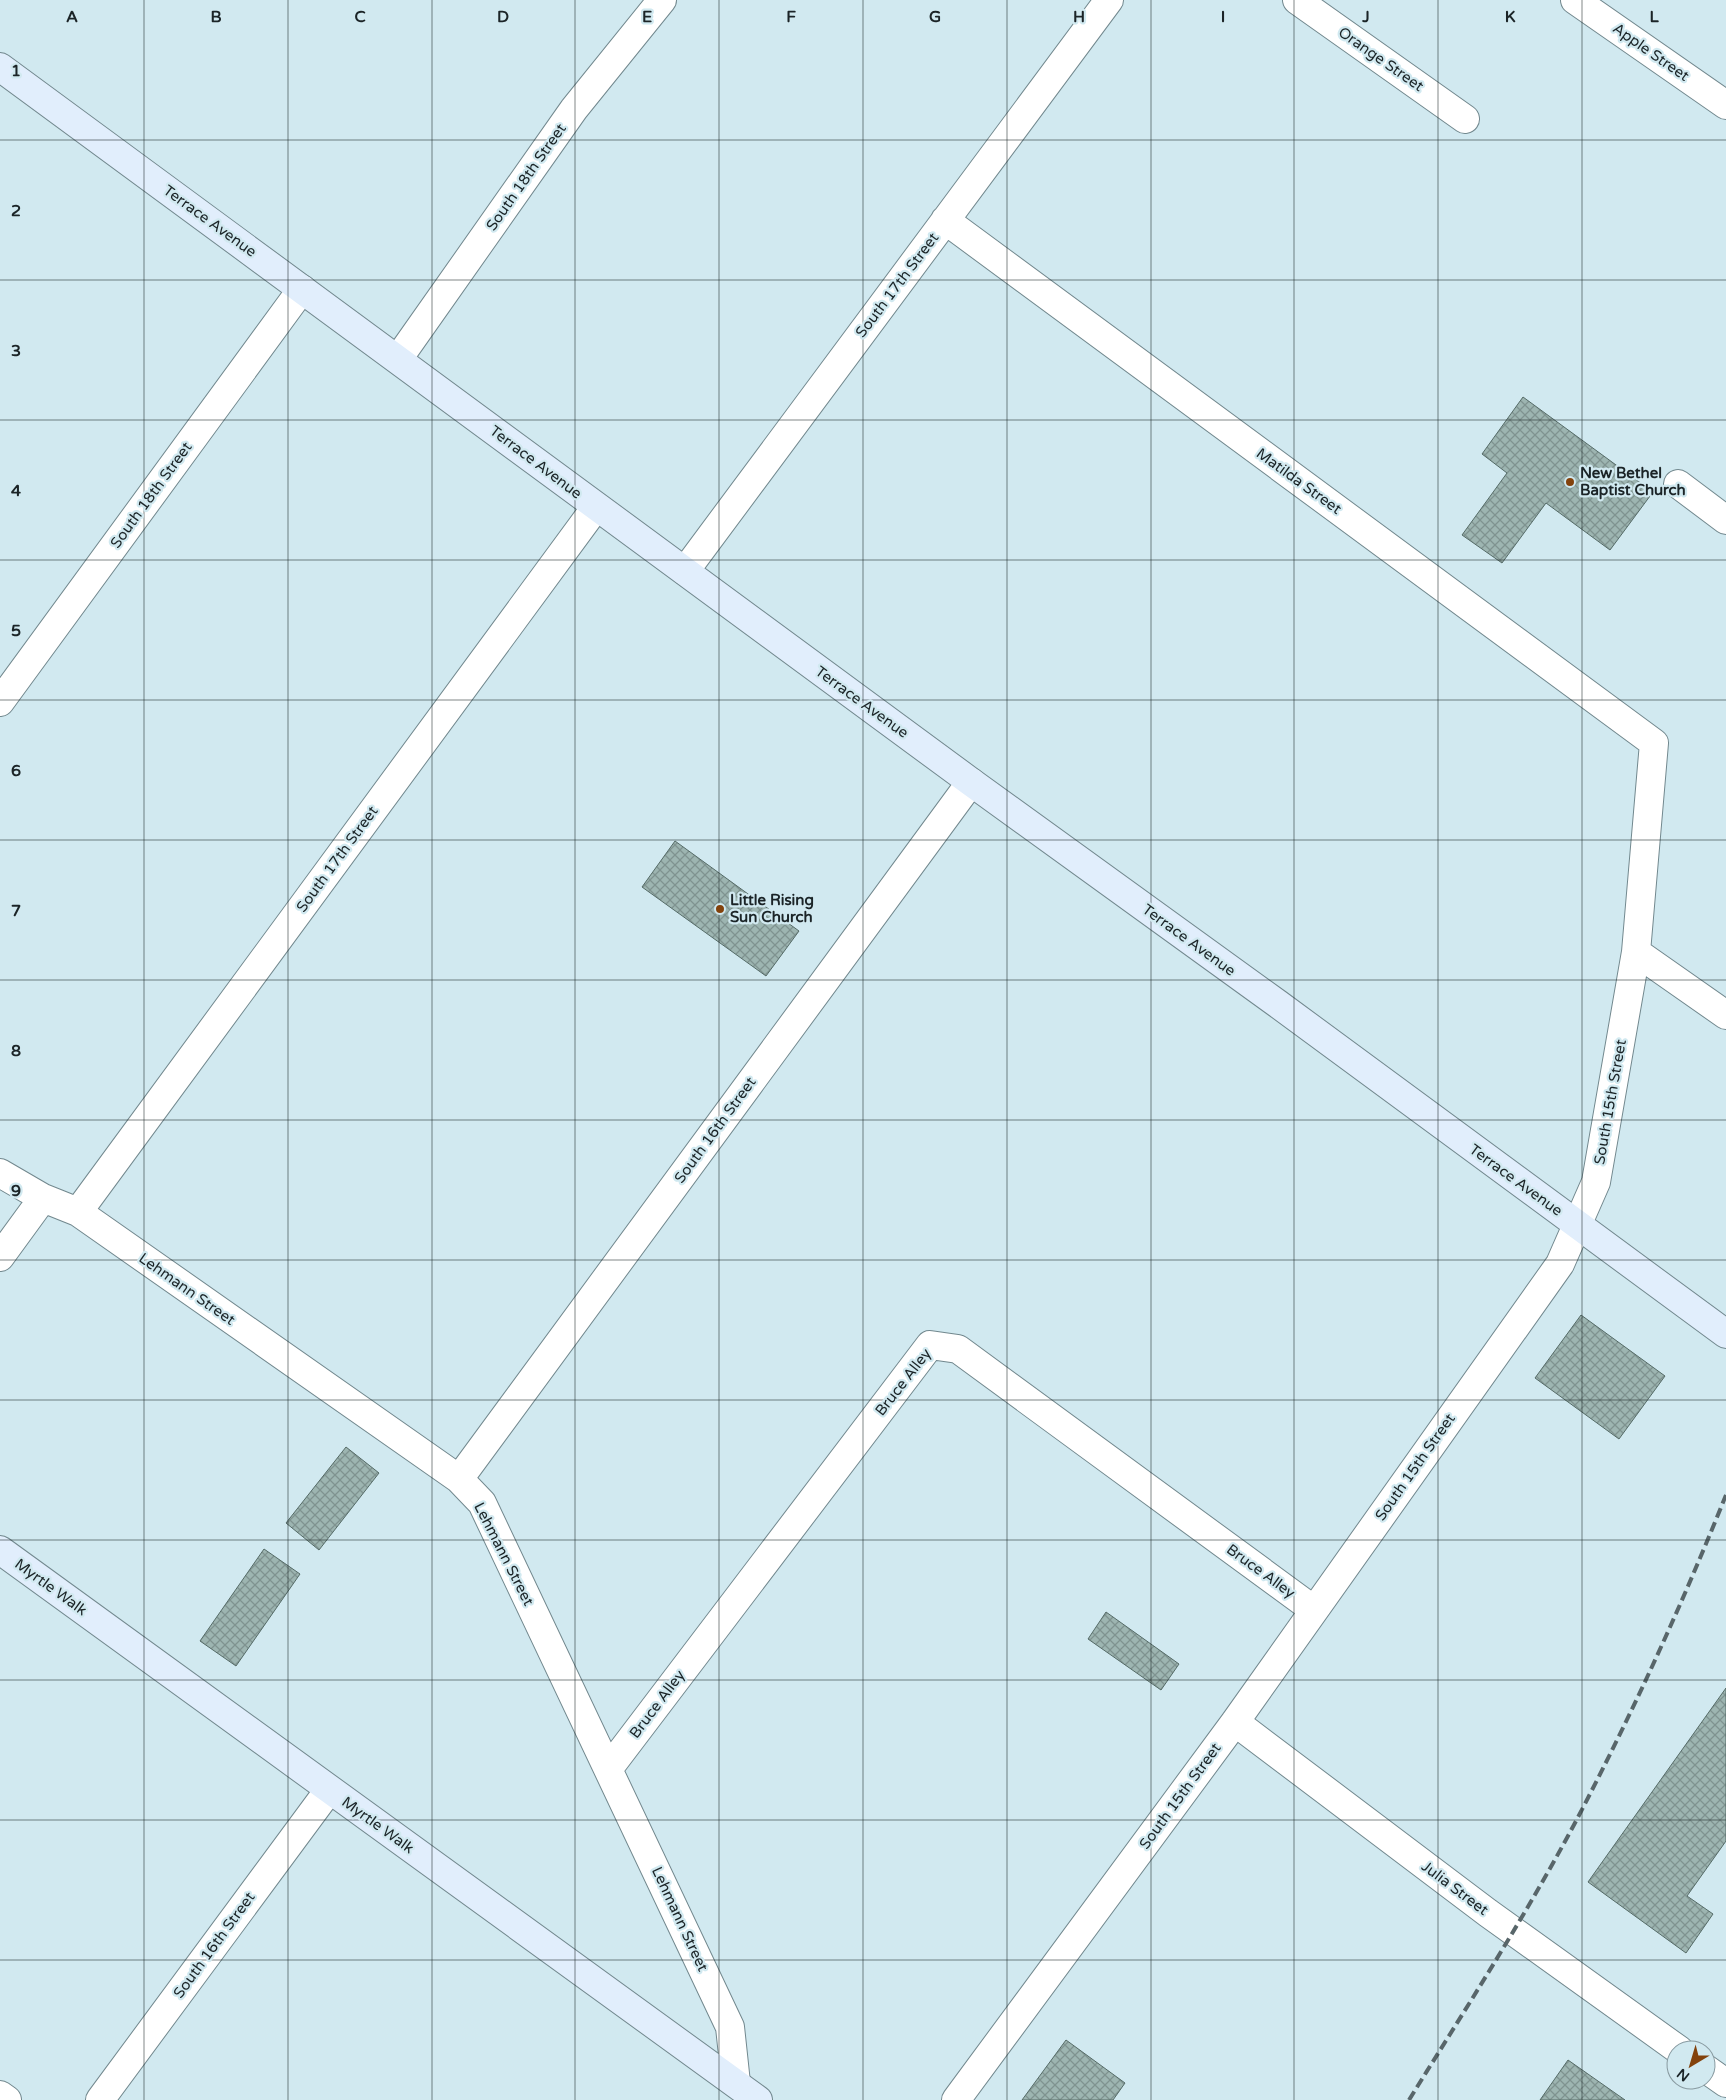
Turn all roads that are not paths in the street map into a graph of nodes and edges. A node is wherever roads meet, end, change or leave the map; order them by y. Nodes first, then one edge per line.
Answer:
1 (662, 0) edge
2 (1109, 0) edge
3 (1297, 0) edge
4 (1575, 0) edge
5 (4, 76) edge
6 (1726, 105) edge
7 (1465, 119) dead end
8 (945, 220) junction
9 (302, 289) junction
10 (398, 359) junction
11 (1678, 484) dead end
12 (596, 507) junction
13 (1726, 520) edge
14 (685, 571) junction
15 (0, 702) edge
16 (1654, 742) joint
17 (971, 782) junction
18 (1636, 952) junction
19 (1726, 1015) edge
20 (0, 1173) edge
21 (43, 1198) junction
22 (78, 1212) junction
23 (1577, 1225) junction
24 (0, 1257) edge
25 (1726, 1334) edge
26 (459, 1479) junction
27 (0, 1550) edge
28 (1314, 1610) junction
29 (1235, 1722) junction
30 (609, 1768) junction
31 (329, 1790) junction
32 (1666, 2040) edge
33 (736, 2083) junction
34 (0, 2095) edge
35 (7, 2100) edge
36 (100, 2100) edge
37 (758, 2100) edge
38 (956, 2100) edge

1 - 10 street, South 18th Street
2 - 8 street, South 17th Street
3 - 7 street, Orange Street
4 - 6 street, Apple Street
5 - 9 street, Terrace Avenue
8 - 14 street, South 17th Street
8 - 16 street, Matilda Street
9 - 10 street, Terrace Avenue
9 - 15 street, South 18th Street
10 - 12 street, Terrace Avenue
11 - 13 street
12 - 14 street, Terrace Avenue
12 - 22 street, South 17th Street
14 - 17 street, Terrace Avenue
16 - 18 street, South 15th Street
17 - 23 street, Terrace Avenue
17 - 26 street, South 16th Street
18 - 19 street
18 - 23 street, South 15th Street
20 - 21 street, Lehmann Street
21 - 22 street, Lehmann Street
21 - 24 street
22 - 26 street, Lehmann Street
23 - 25 street, Terrace Avenue
23 - 28 street, South 15th Street
26 - 30 street, Lehmann Street
27 - 31 street, Myrtle Walk
28 - 29 street, South 15th Street
28 - 30 street, Bruce Alley
29 - 32 street, Julia Street
29 - 38 street, South 15th Street
30 - 33 street, Lehmann Street
31 - 33 street, Myrtle Walk
31 - 36 street, South 16th Street
33 - 37 street, Myrtle Walk
34 - 35 street

